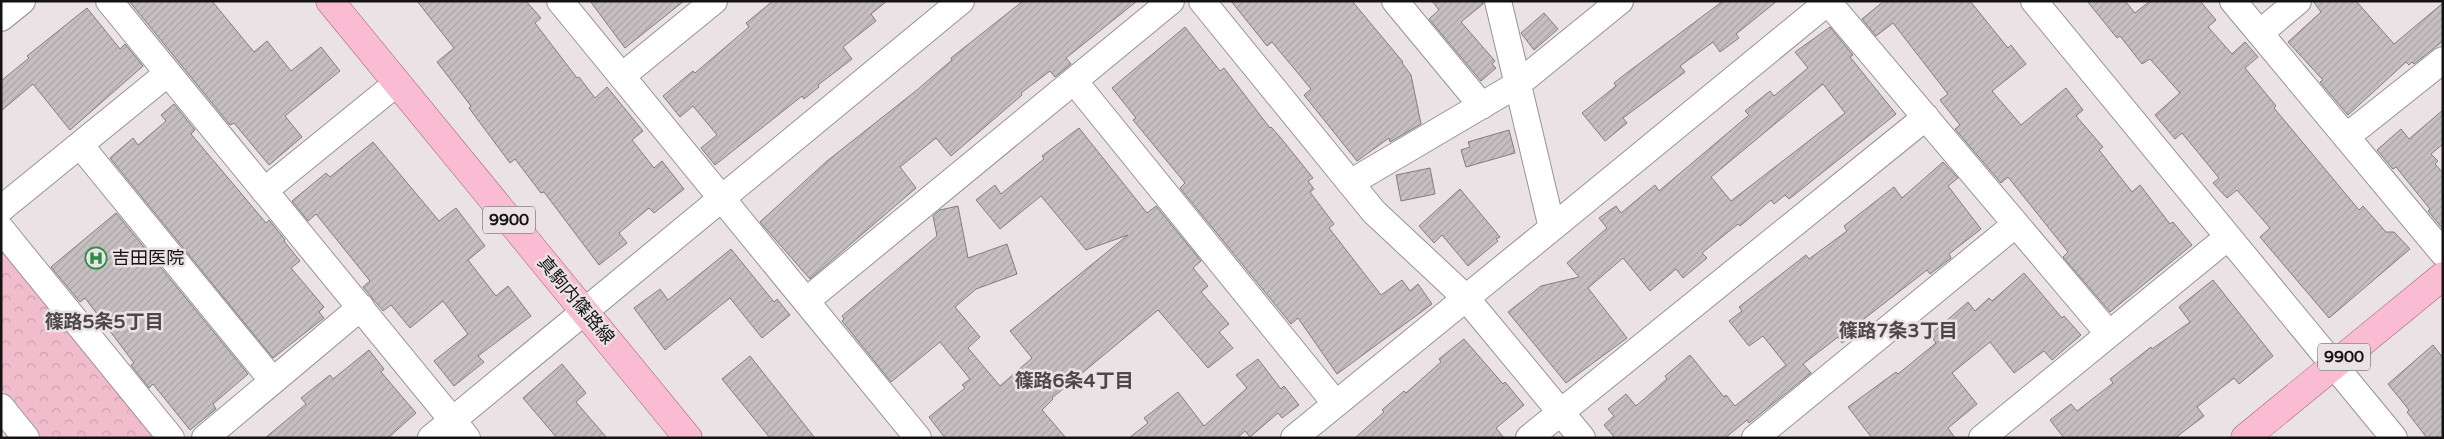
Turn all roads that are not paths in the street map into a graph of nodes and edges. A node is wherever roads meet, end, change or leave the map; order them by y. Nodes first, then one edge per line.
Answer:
1 (22, 1) edge
2 (109, 1) edge
3 (330, 1) edge
4 (560, 1) edge
5 (961, 1) edge
6 (1171, 1) edge
7 (1202, 1) edge
8 (1498, 1) edge
9 (1620, 1) edge
10 (1828, 1) edge
11 (2034, 1) edge
12 (2234, 1) edge
13 (2298, 1) edge
14 (713, 2) edge
15 (1401, 3) edge
16 (1, 18) edge
17 (2260, 33) junction
18 (2443, 60) edge
19 (168, 73) junction
20 (622, 76) junction
21 (1074, 81) junction
22 (397, 83) junction
23 (1518, 84) junction
24 (1482, 106) junction
25 (1926, 117) junction
26 (2346, 137) junction
27 (80, 145) junction
28 (1350, 183) junction
29 (264, 191) junction
30 (722, 198) junction
31 (1, 209) edge
32 (2016, 224) junction
33 (1552, 228) junction
34 (1, 230) edge
35 (2228, 237) junction
36 (2443, 253) edge
37 (2443, 276) edge
38 (1466, 298) junction
39 (806, 301) junction
40 (360, 308) junction
41 (584, 310) junction
42 (2109, 334) junction
43 (2334, 365) junction
44 (273, 381) junction
45 (1336, 404) junction
46 (1, 408) edge
47 (1561, 412) junction
48 (460, 429) edge
49 (26, 438) edge
50 (171, 438) edge
51 (205, 438) edge
52 (431, 438) edge
53 (688, 438) edge
54 (918, 438) edge
55 (1294, 438) edge
56 (1529, 438) edge
57 (1582, 438) edge
58 (1755, 438) edge
59 (1982, 438) edge
60 (2246, 438) edge
61 (2394, 438) edge

1 - 16 street
2 - 19 street
3 - 22 main road, 真駒内篠路線 / 9900
4 - 20 street
5 - 30 street
6 - 21 street
7 - 28 street
8 - 23 street
9 - 23 street
10 - 25 street
10 - 33 street
11 - 35 street
12 - 17 street
13 - 17 street
14 - 20 street
15 - 24 street
17 - 26 street
18 - 26 street
19 - 27 street
19 - 29 street
20 - 30 street
21 - 39 street
21 - 45 street
22 - 29 street
22 - 41 main road, 真駒内篠路線 / 9900
23 - 24 street
23 - 33 street
24 - 28 street
25 - 32 street
25 - 47 street
26 - 36 street
27 - 31 street
27 - 44 street
28 - 38 street
29 - 40 street
30 - 39 street
30 - 41 street
32 - 42 street
32 - 58 street
33 - 38 street
34 - 50 street
35 - 42 street
35 - 43 street
37 - 43 main road, 9900
38 - 45 street
38 - 47 street
39 - 54 street
40 - 44 street
40 - 48 street
41 - 48 street
41 - 53 main road, 真駒内篠路線 / 9900
42 - 59 street
43 - 60 main road, 9900
43 - 61 street
44 - 51 street
45 - 55 street
46 - 49 street
47 - 56 street
47 - 57 street
48 - 52 street

